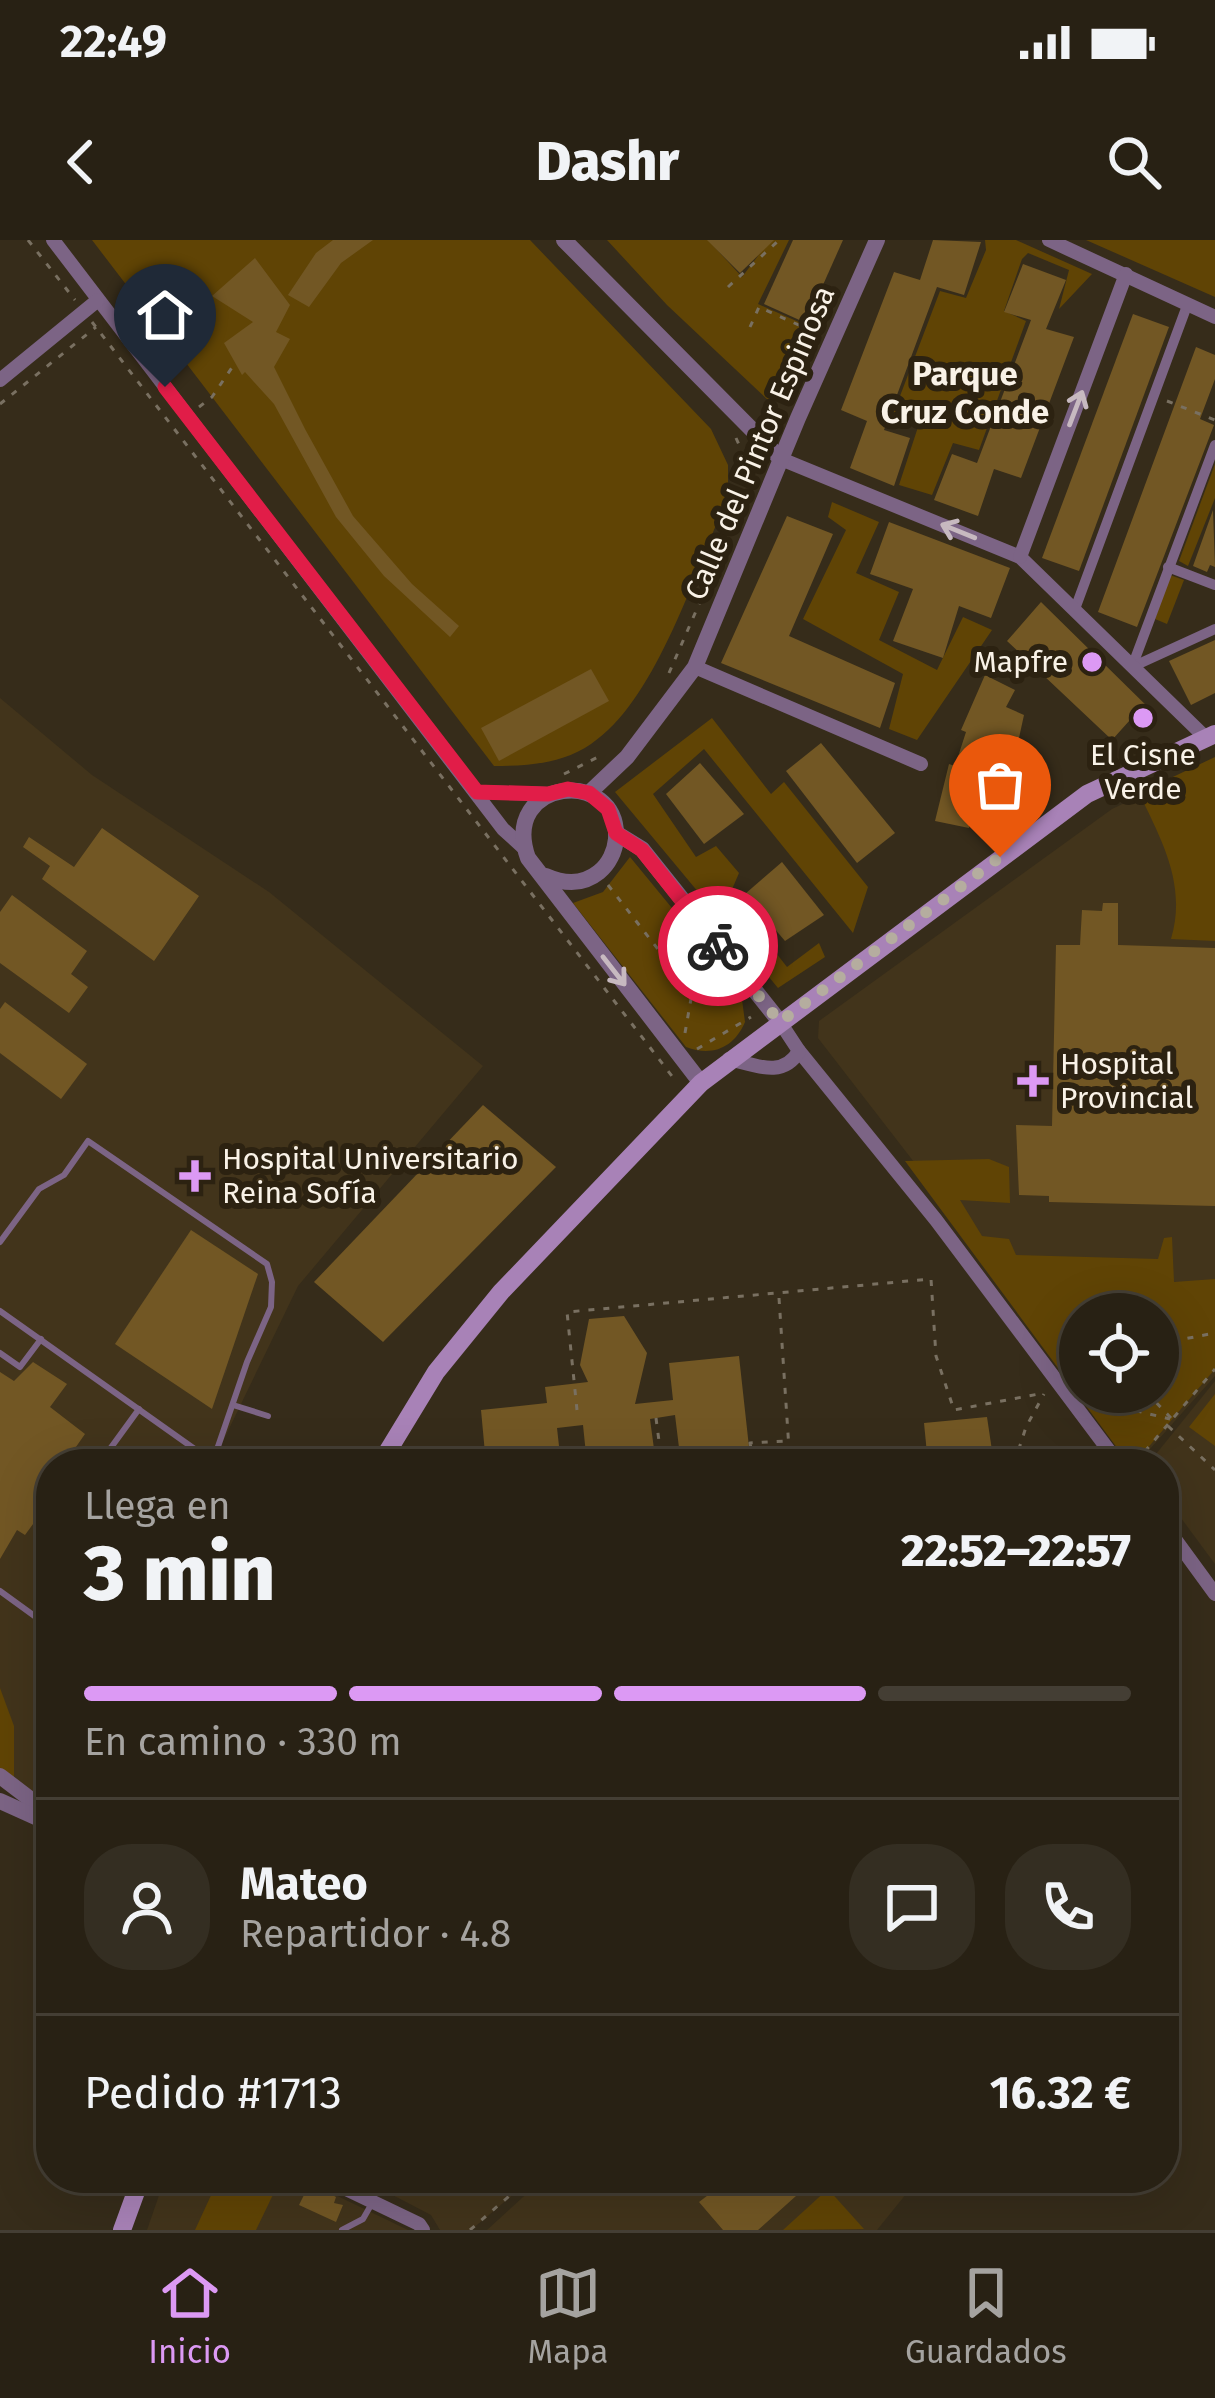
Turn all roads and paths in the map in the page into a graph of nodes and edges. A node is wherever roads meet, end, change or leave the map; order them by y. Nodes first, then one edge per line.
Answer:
1 (28, 240) edge
2 (52, 240) edge
3 (564, 240) edge
4 (777, 240) edge
5 (877, 240) edge
6 (1049, 240) edge
7 (784, 247) dead end
8 (1126, 274) junction
9 (728, 287) dead end
10 (98, 300) junction
11 (1188, 303) junction
12 (84, 312) junction
13 (1215, 317) edge
14 (96, 327) junction
15 (750, 327) dead end
16 (814, 332) dead end
17 (235, 363) dead end
18 (0, 380) edge
19 (1154, 396) junction
20 (0, 404) edge
21 (188, 416) junction
22 (1215, 420) edge
23 (734, 434) dead end
24 (1215, 445) edge
25 (781, 459) junction
26 (750, 488) dead end
27 (741, 508) dead end
28 (1020, 556) junction
29 (1168, 567) junction
30 (1215, 585) edge
31 (1075, 609) junction
32 (1215, 629) edge
33 (1132, 667) junction
34 (695, 668) junction
35 (668, 673) dead end
36 (1210, 736) edge
37 (616, 743) dead end
38 (921, 764) dead end
39 (564, 775) dead end
40 (477, 792) junction
41 (589, 793) junction
42 (548, 794) junction
43 (616, 833) junction
44 (524, 850) junction
45 (598, 873) junction
46 (546, 876) junction
47 (742, 977) junction
48 (692, 993) junction
49 (780, 1022) junction
50 (675, 1049) junction
51 (799, 1051) junction
52 (729, 1059) junction
53 (665, 1070) dead end
54 (701, 1083) junction
55 (0, 1242) edge
56 (779, 1296) junction
57 (0, 1311) edge
58 (1215, 1334) edge
59 (41, 1339) junction
60 (1179, 1340) edge
61 (0, 1353) edge
62 (1215, 1369) edge
63 (1059, 1383) edge
64 (233, 1406) junction
65 (139, 1409) junction
66 (577, 1411) dead end
67 (1081, 1413) edge
68 (1147, 1413) edge
69 (1166, 1413) edge
70 (268, 1416) dead end
71 (656, 1418) dead end
72 (1172, 1419) junction
73 (1167, 1425) junction
74 (788, 1441) junction
75 (110, 1449) edge
76 (193, 1449) edge
77 (217, 1449) edge
78 (389, 1449) edge
79 (660, 1449) edge
80 (744, 1449) edge
81 (789, 1449) edge
82 (1019, 1449) edge
83 (1108, 1449) edge
84 (1147, 1449) edge
85 (1215, 1470) edge
86 (1179, 1545) edge
87 (0, 1591) edge
88 (1215, 1594) edge
89 (36, 1617) edge
90 (0, 1776) edge
91 (0, 1801) edge
92 (36, 1807) edge
93 (36, 1814) edge
94 (135, 2193) edge
95 (354, 2193) edge
96 (378, 2193) edge
97 (513, 2193) edge
98 (373, 2202) junction
99 (122, 2230) edge
100 (342, 2230) edge
101 (422, 2230) edge
102 (470, 2230) edge

1 - 12 path
2 - 10 street
3 - 25 street
4 - 7 path
4 - 9 path
5 - 25 street, Calle del Pintor Espinosa
6 - 8 street
8 - 11 street
28 -> 8 street
10 - 12 street
10 - 21 street
11 - 13 street
11 - 19 street
12 - 14 path
12 - 18 street
14 - 20 path
14 - 53 path
15 - 16 path
17 - 21 path
19 - 22 path
19 - 31 street
21 - 40 street
23 - 26 path
24 - 29 street
28 -> 25 street
25 - 34 street, Calle del Pintor Espinosa
27 - 35 path
28 - 31 street
29 - 30 street
29 - 33 street
31 - 33 street
32 - 33 street
33 - 36 street
34 - 38 street
34 - 41 street, Calle del Pintor Espinosa
36 - 49 main road
37 - 39 path
40 - 42 street
40 - 44 street
41 - 42 street
41 - 43 street
42 - 44 street
43 - 45 street
43 - 47 street
44 - 46 street
45 - 46 street
45 - 48 path
46 -> 50 street
47 - 48 path
47 - 49 street
48 - 50 path
49 - 51 street
49 - 52 main road
50 - 54 street
51 - 52 street
51 - 63 street
52 - 54 main road
54 - 78 main road
55 - 64 lane
56 - 66 path
56 - 74 path
56 - 82 path
57 - 59 lane
58 - 60 path
59 - 61 lane
59 - 65 lane
62 - 72 path
64 - 70 lane
64 - 77 lane
65 - 75 lane
65 - 76 lane
67 - 83 street
68 - 72 path
69 - 72 path
71 - 79 path
72 - 73 path
73 - 84 path
73 - 85 path
74 - 80 path
74 - 81 path
86 - 88 street
87 - 89 lane
90 - 92 street
91 - 93 street
94 - 99 main road
95 - 98 street
96 - 98 path
97 - 102 path
98 - 100 lane
98 - 101 street

